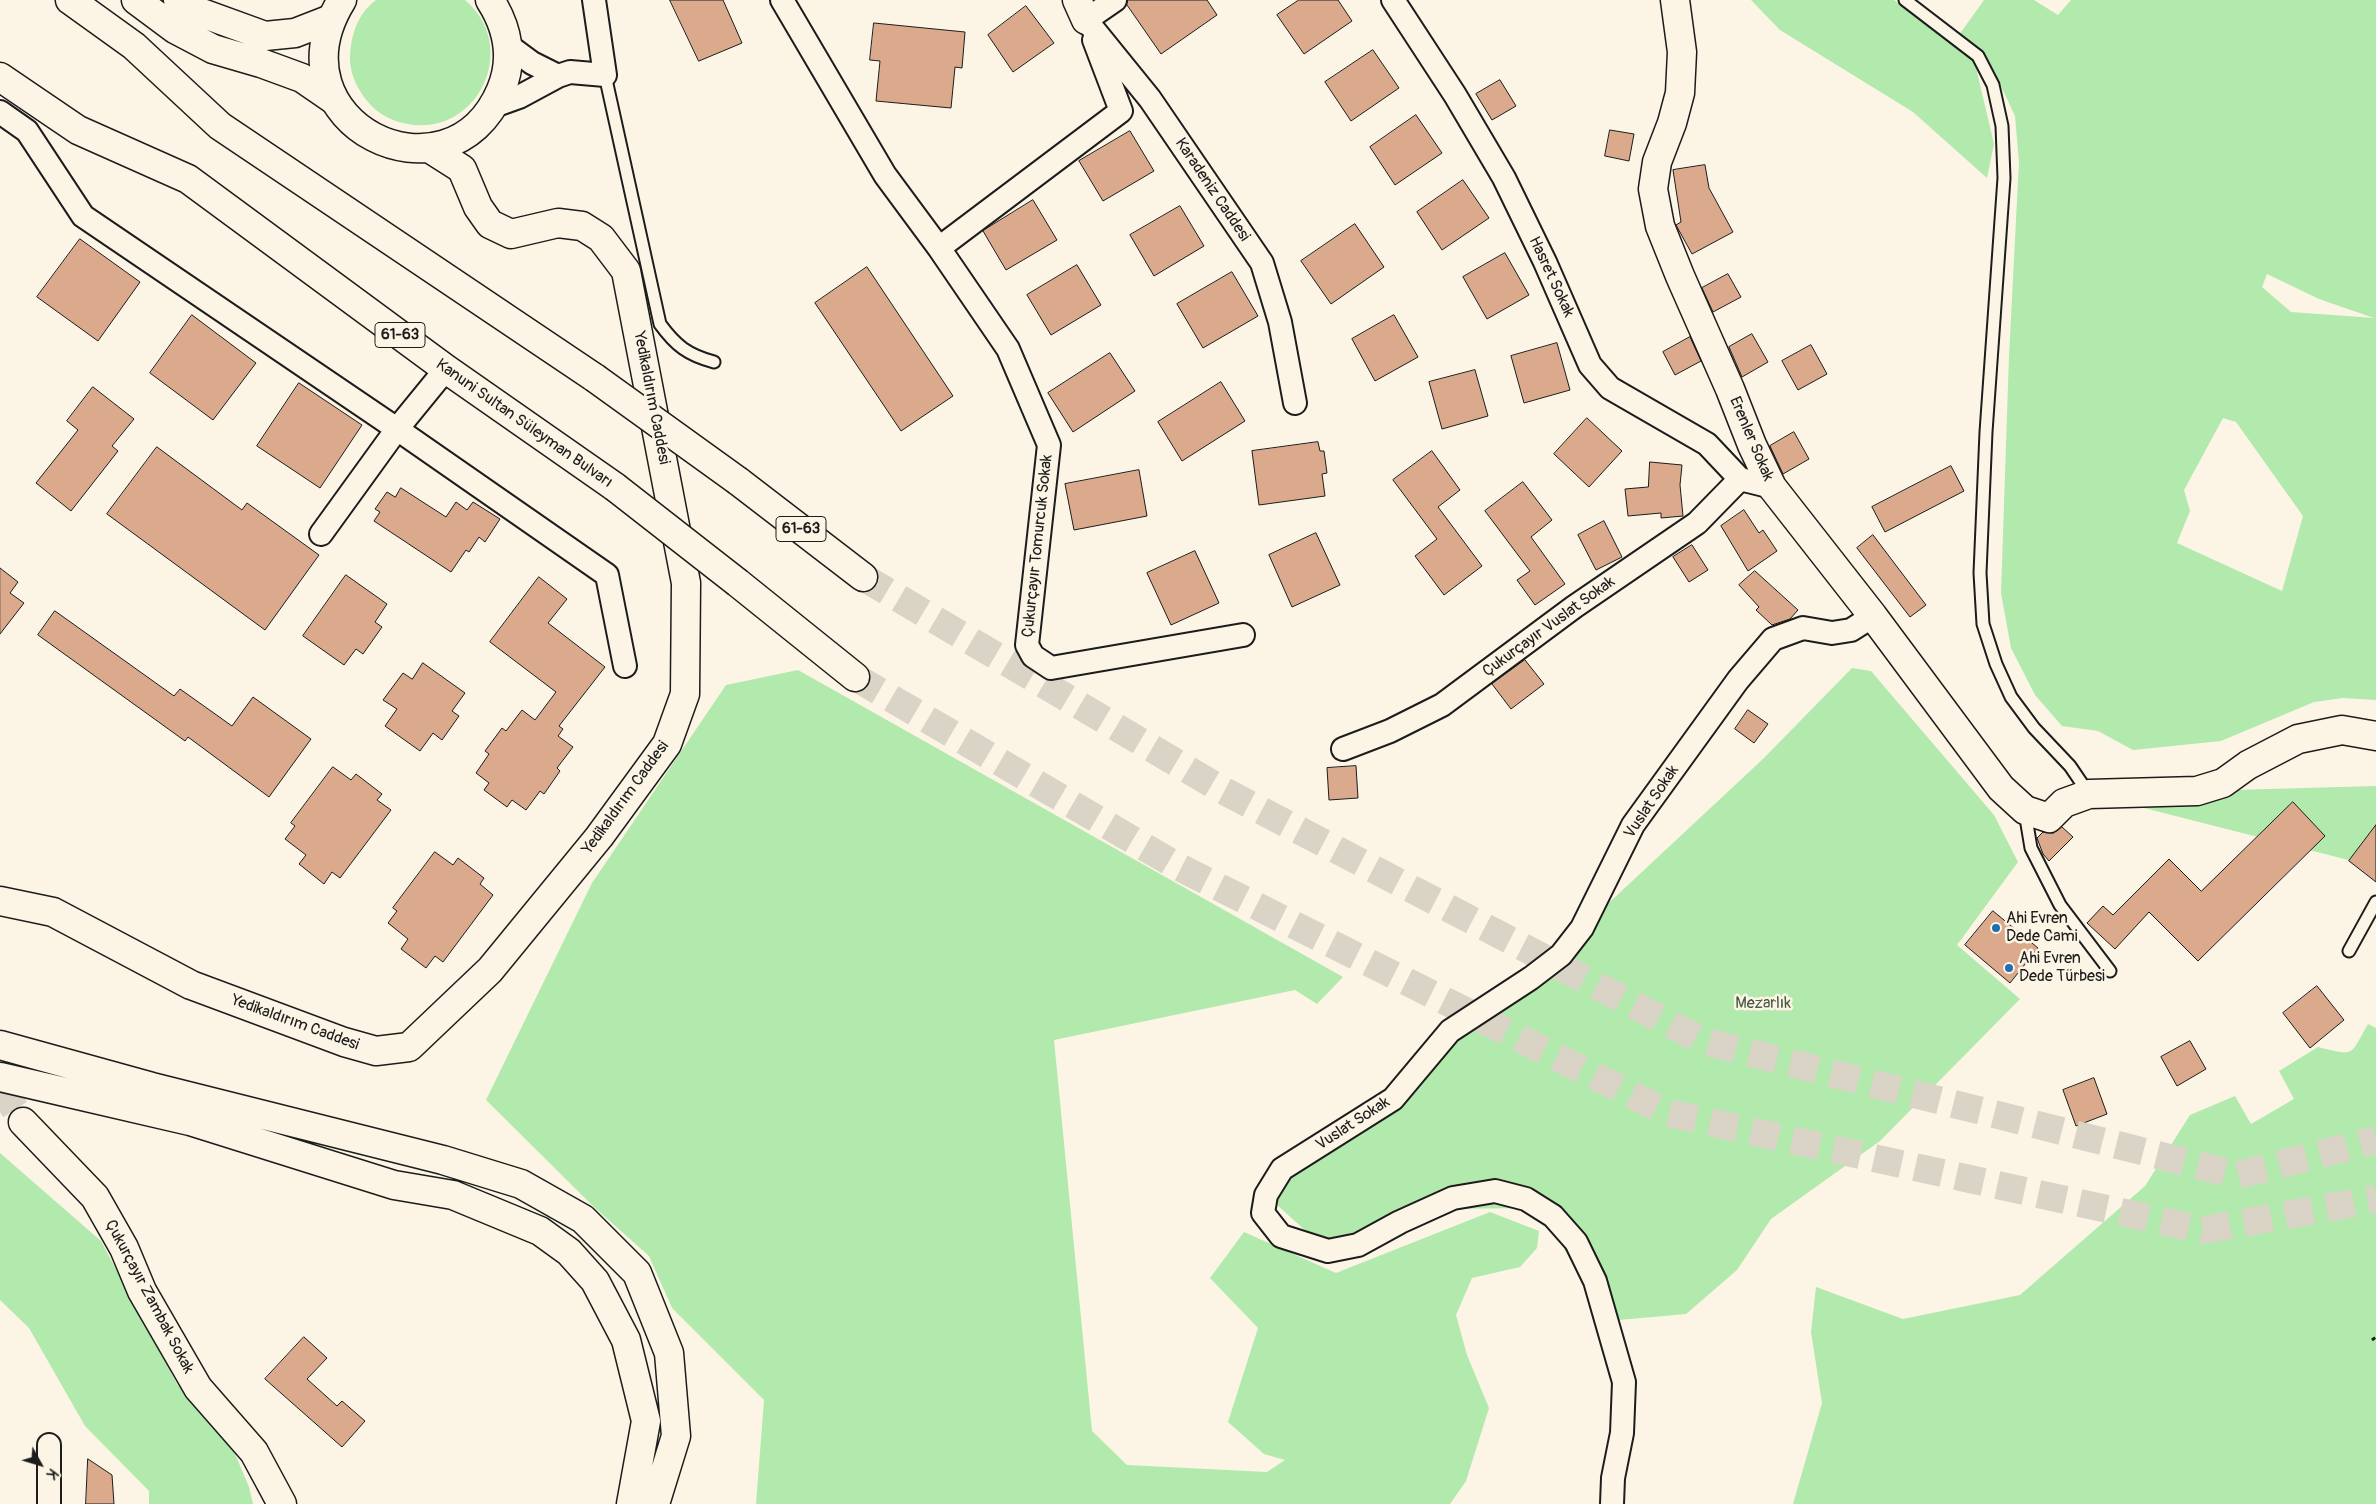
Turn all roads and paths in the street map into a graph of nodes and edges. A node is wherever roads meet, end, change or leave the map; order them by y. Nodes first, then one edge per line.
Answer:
1 (70, 0) edge
2 (136, 0) edge
3 (178, 0) edge
4 (490, 0) edge
5 (594, 0) edge
6 (782, 0) edge
7 (1115, 0) edge
8 (1393, 0) edge
9 (1676, 0) edge
10 (1905, 0) edge
11 (336, 9) edge
12 (1082, 10) edge
13 (509, 46) junction
14 (606, 75) junction
15 (558, 76) junction
16 (0, 77) edge
17 (334, 100) junction
18 (494, 106) junction
19 (0, 112) edge
20 (470, 132) junction
21 (429, 148) junction
22 (462, 169) junction
23 (939, 248) junction
24 (714, 362) dead end
25 (446, 369) junction
26 (1295, 403) dead end
27 (398, 429) junction
28 (1740, 479) junction
29 (1772, 488) junction
30 (321, 534) dead end
31 (863, 577) tunnel mouth
32 (1873, 616) junction
33 (1243, 634) dead end
34 (625, 666) dead end
35 (855, 677) tunnel mouth
36 (2376, 736) edge
37 (1342, 749) dead end
38 (2089, 794) junction
39 (2025, 810) junction
40 (0, 901) edge
41 (2376, 902) edge
42 (2349, 951) dead end
43 (2110, 971) dead end
44 (0, 1045) edge
45 (0, 1077) edge
46 (22, 1122) tunnel mouth
47 (2376, 1337) edge
48 (2372, 1340) dead end
49 (49, 1446) dead end
50 (49, 1504) edge
51 (282, 1504) edge
52 (631, 1504) edge
53 (655, 1504) edge
54 (1612, 1504) edge

1 - 31 main road, 61-63, bridge
2 - 17 main road
3 - 11 main road
4 - 13 main road
5 - 14 street
6 - 23 street, Çukurçayır Tomurcuk Sokak
7 - 12 street
8 - 28 street, Hasret Sokak
9 - 29 main road, Erenler Sokak
10 - 38 lane
11 - 17 main road
12 - 23 street
12 - 26 street, Karadeniz Caddesi
13 - 15 street
13 - 18 main road
14 - 15 street
14 - 24 lane
15 - 18 street
16 - 25 main road, Kanuni Sultan Süleyman Bulvarı / 61-63
17 - 21 main road
18 - 20 main road
19 - 27 street
20 - 21 main road
20 - 22 main road
21 - 22 main road
22 - 40 main road, Yedikaldırım Caddesi
23 - 33 street, Çukurçayır Tomurcuk Sokak
25 - 27 street
25 - 35 main road, Kanuni Sultan Süleyman Bulvarı / 61-63, bridge
27 - 30 street
27 - 34 street
28 - 29 street
28 - 37 street, Çukurçayır Vuslat Sokak
29 - 32 main road, Erenler Sokak
32 - 39 main road, Erenler Sokak
32 - 54 street, Vuslat Sokak
36 - 38 main road
38 - 39 main road
39 - 43 lane
41 - 42 lane
44 - 53 main road
45 - 52 main road
46 - 51 main road, Çukurçayır Zambak Sokak
47 - 48 path
49 - 50 street

